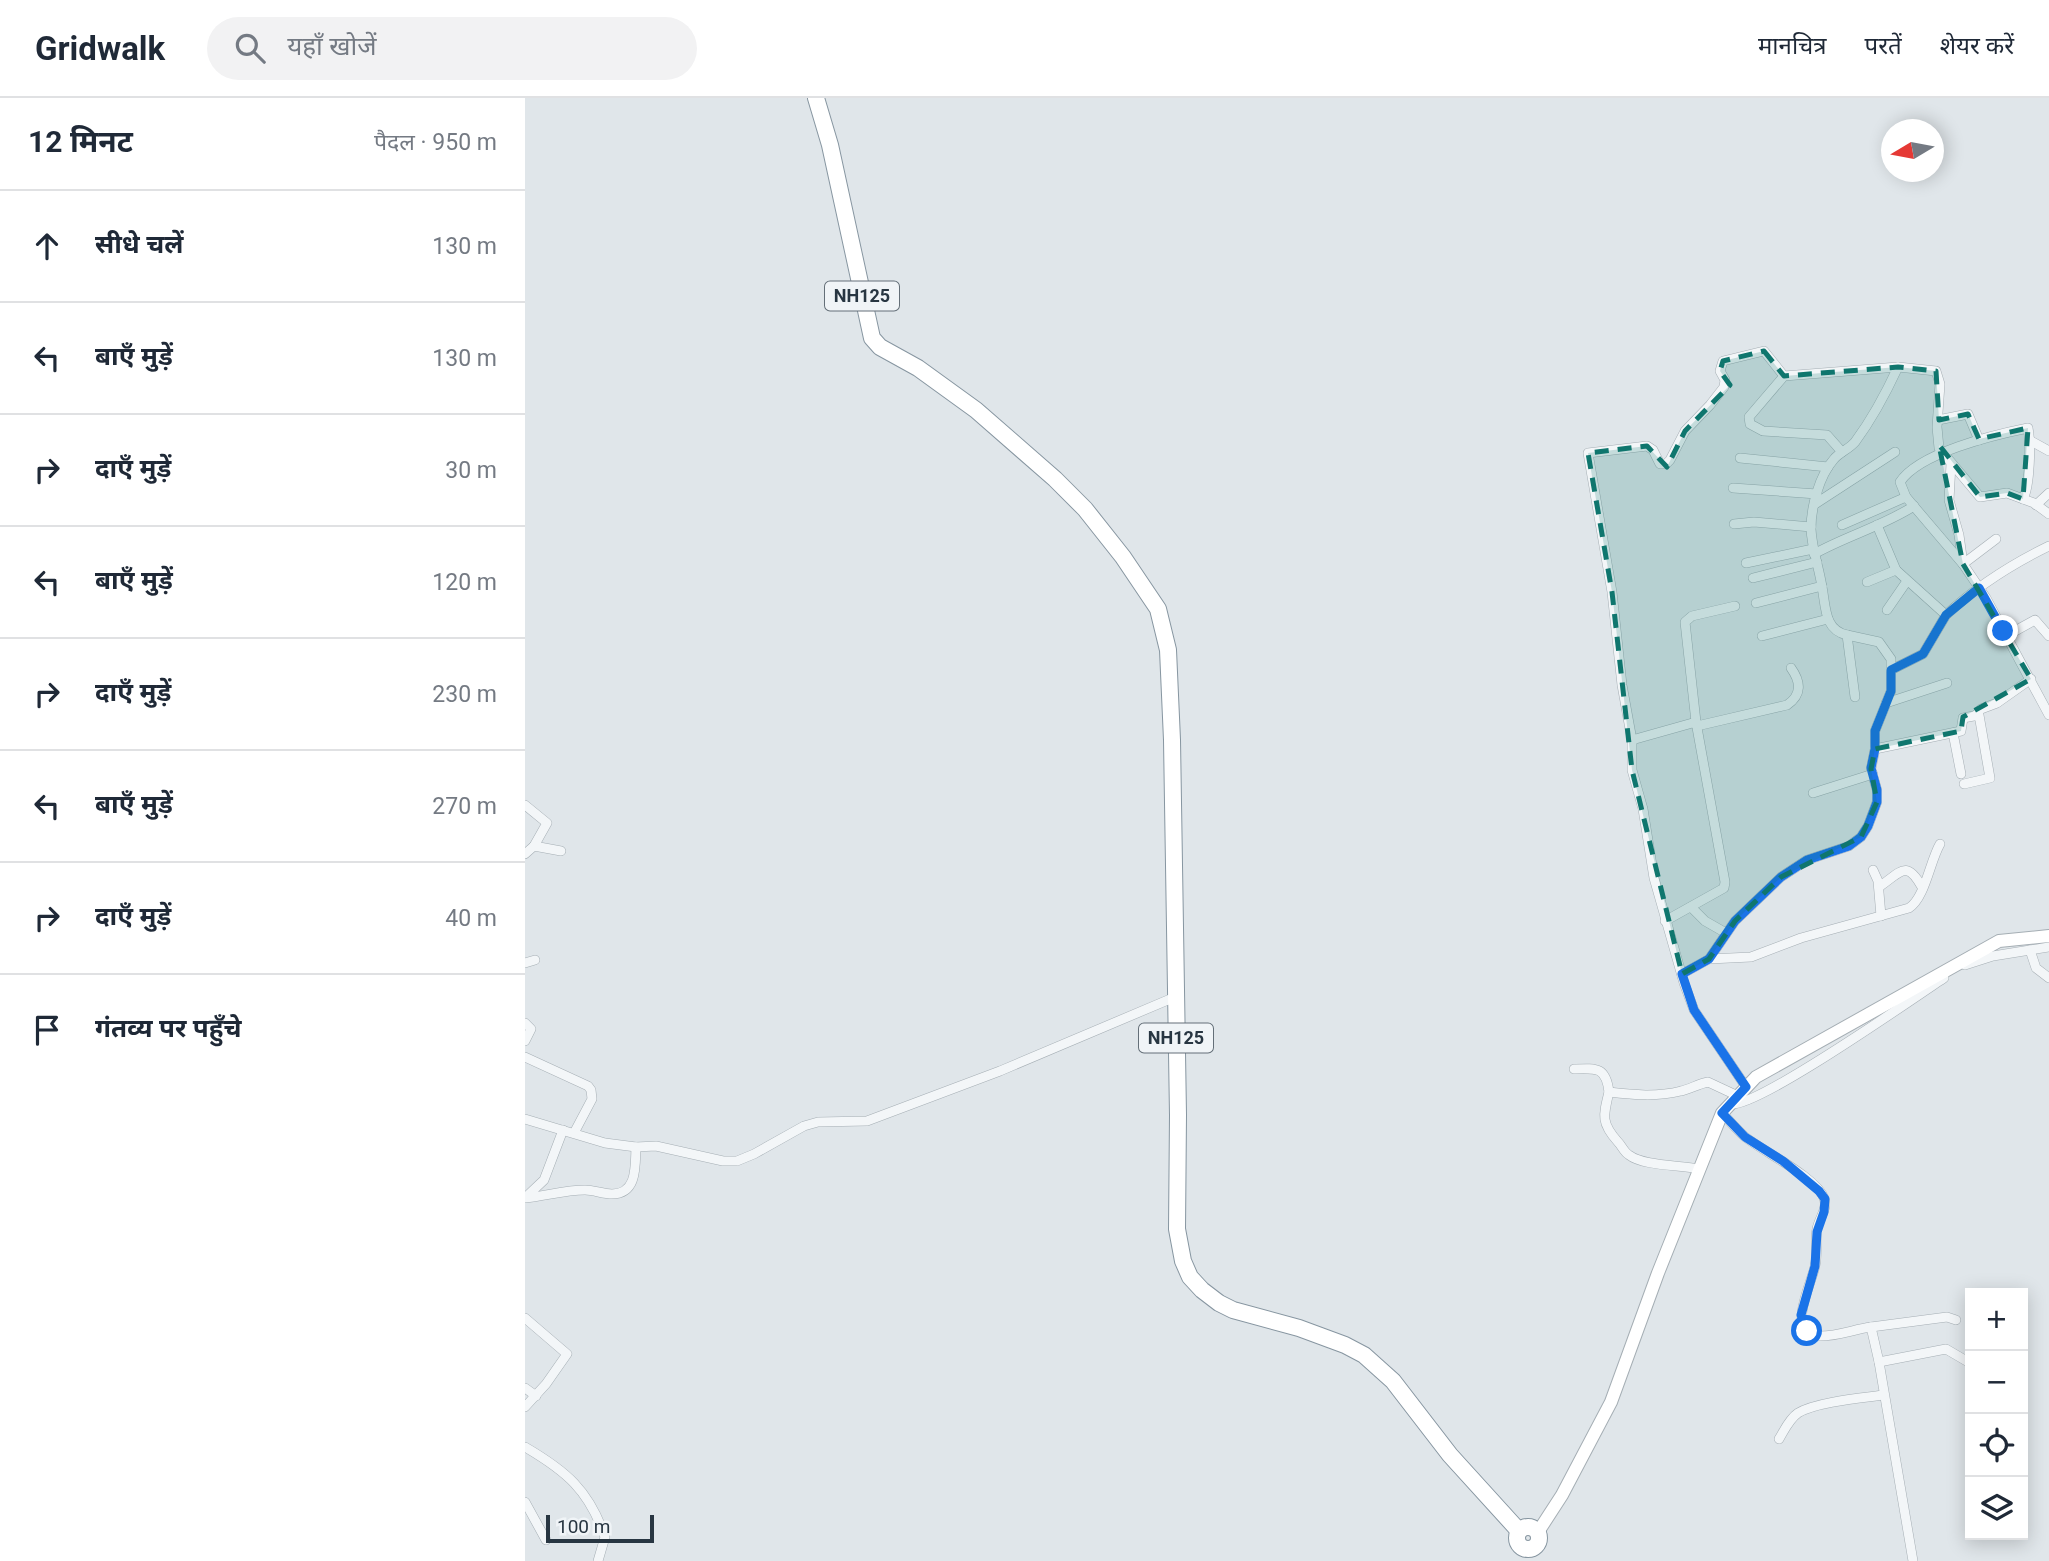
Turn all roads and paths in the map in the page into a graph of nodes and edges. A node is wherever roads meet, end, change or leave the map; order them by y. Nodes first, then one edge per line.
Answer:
1 (816, 98) edge
2 (1898, 367) junction
3 (1784, 376) junction
4 (1938, 420) junction
5 (1979, 440) junction
6 (2031, 441) junction
7 (2049, 451) edge
8 (1842, 452) junction
9 (1895, 452) dead end
10 (1943, 454) junction
11 (1740, 458) dead end
12 (1951, 464) junction
13 (1828, 467) junction
14 (1733, 488) dead end
15 (2049, 493) edge
16 (1906, 497) junction
17 (1816, 499) junction
18 (2023, 499) junction
19 (2036, 505) junction
20 (1914, 506) junction
21 (2049, 514) edge
22 (1734, 524) dead end
23 (1842, 524) dead end
24 (1877, 526) junction
25 (1811, 527) junction
26 (1996, 539) dead end
27 (2049, 546) edge
28 (1814, 555) junction
29 (1745, 563) dead end
30 (1963, 564) junction
31 (1896, 570) junction
32 (1753, 578) dead end
33 (1907, 581) junction
34 (1867, 582) dead end
35 (1822, 586) junction
36 (1979, 588) junction
37 (1756, 603) dead end
38 (1735, 606) dead end
39 (1887, 610) dead end
40 (1946, 615) junction
41 (1828, 619) junction
42 (1847, 635) junction
43 (1762, 636) dead end
44 (2006, 636) junction
45 (2049, 636) edge
46 (1791, 668) dead end
47 (1891, 670) junction
48 (2031, 679) junction
49 (1947, 683) dead end
50 (1855, 697) dead end
51 (1886, 703) junction
52 (1977, 714) junction
53 (2049, 715) edge
54 (1696, 724) junction
55 (1953, 733) junction
56 (1633, 740) junction
57 (1875, 749) junction
58 (1961, 774) dead end
59 (1873, 775) junction
60 (1964, 784) dead end
61 (1813, 793) dead end
62 (525, 805) edge
63 (1940, 844) dead end
64 (534, 846) junction
65 (561, 851) dead end
66 (525, 854) edge
67 (1873, 870) dead end
68 (1879, 887) junction
69 (1922, 887) junction
70 (1691, 907) junction
71 (1881, 916) junction
72 (1665, 921) junction
73 (1726, 933) junction
74 (2049, 936) edge
75 (2049, 947) edge
76 (2030, 950) junction
77 (1709, 959) junction
78 (535, 960) dead end
79 (525, 963) edge
80 (1682, 974) junction
81 (2049, 978) edge
82 (1175, 998) junction
83 (525, 1023) edge
84 (525, 1041) edge
85 (525, 1057) edge
86 (1574, 1069) dead end
87 (1609, 1092) junction
88 (1734, 1100) junction
89 (525, 1119) edge
90 (563, 1130) junction
91 (574, 1133) junction
92 (636, 1147) junction
93 (1699, 1169) junction
94 (525, 1198) edge
95 (525, 1318) edge
96 (1956, 1320) dead end
97 (1871, 1327) junction
98 (1965, 1360) edge
99 (1879, 1362) junction
100 (525, 1388) edge
101 (1884, 1395) junction
102 (536, 1396) junction
103 (525, 1408) edge
104 (1779, 1439) dead end
105 (525, 1447) edge
106 (525, 1502) edge
107 (1519, 1531) junction
108 (1538, 1532) junction
109 (546, 1540) dead end
110 (1528, 1555) edge
111 (599, 1561) edge
112 (1913, 1561) edge

1 - 82 highway, NH125
2 - 3 street
2 - 4 street
2 - 8 street
3 - 8 street
3 - 56 street
4 - 5 street
4 - 10 street
5 - 6 street
5 - 10 street
6 - 7 street
6 - 18 street
8 - 13 street
9 - 17 street
10 - 12 street
10 - 16 street
11 - 13 street
12 - 18 street
12 - 30 street
13 - 17 street
14 - 17 street
15 - 19 street
16 - 20 street
16 - 23 street
17 - 25 street
18 - 19 street
19 - 21 street
20 - 24 street
20 - 30 street
22 - 25 street
24 - 28 street
24 - 31 street
25 - 28 street
26 - 30 street
27 - 36 street
28 - 29 street
28 - 32 street
28 - 35 street
30 - 36 street
31 - 33 street
31 - 34 street
33 - 39 street
33 - 40 street
35 - 37 street
35 - 41 street
36 - 40 street
36 - 44 street
38 - 54 street
40 - 47 street
41 - 42 street
41 - 43 street
42 - 47 street
42 - 50 street
44 - 45 street
44 - 48 street
46 - 54 street
47 - 51 street
48 - 52 street
48 - 53 street
49 - 51 street
51 - 57 street
52 - 55 street
52 - 60 street
54 - 56 street
54 - 70 street
55 - 57 street
55 - 58 street
56 - 72 street
57 - 59 street
59 - 61 street
59 - 73 street
62 - 64 street
63 - 69 street
64 - 65 street
64 - 66 street
67 - 68 street
68 - 69 street
68 - 71 street
69 - 71 street
70 - 72 street
70 - 73 street
71 - 77 street
72 - 80 street
73 - 77 street
74 - 88 main road
75 - 76 street
76 - 81 street
76 - 88 street
77 - 80 street
78 - 79 street
80 - 88 street
82 - 92 street
82 - 107 highway, NH125
83 - 84 street
85 - 91 street
86 - 87 street
87 - 88 street
87 - 93 street
88 - 93 main road
88 - 97 street
89 - 90 street
90 - 91 street
90 - 94 street
91 - 92 street
92 - 94 street
93 - 108 main road
95 - 102 street
96 - 97 street
97 - 99 street
98 - 99 street
99 - 101 street
100 - 102 street
101 - 104 street
101 - 112 street
102 - 103 street
105 - 111 street
106 - 109 street
107 - 108 highway
107 - 110 highway, NH125
108 - 110 highway, NH125

